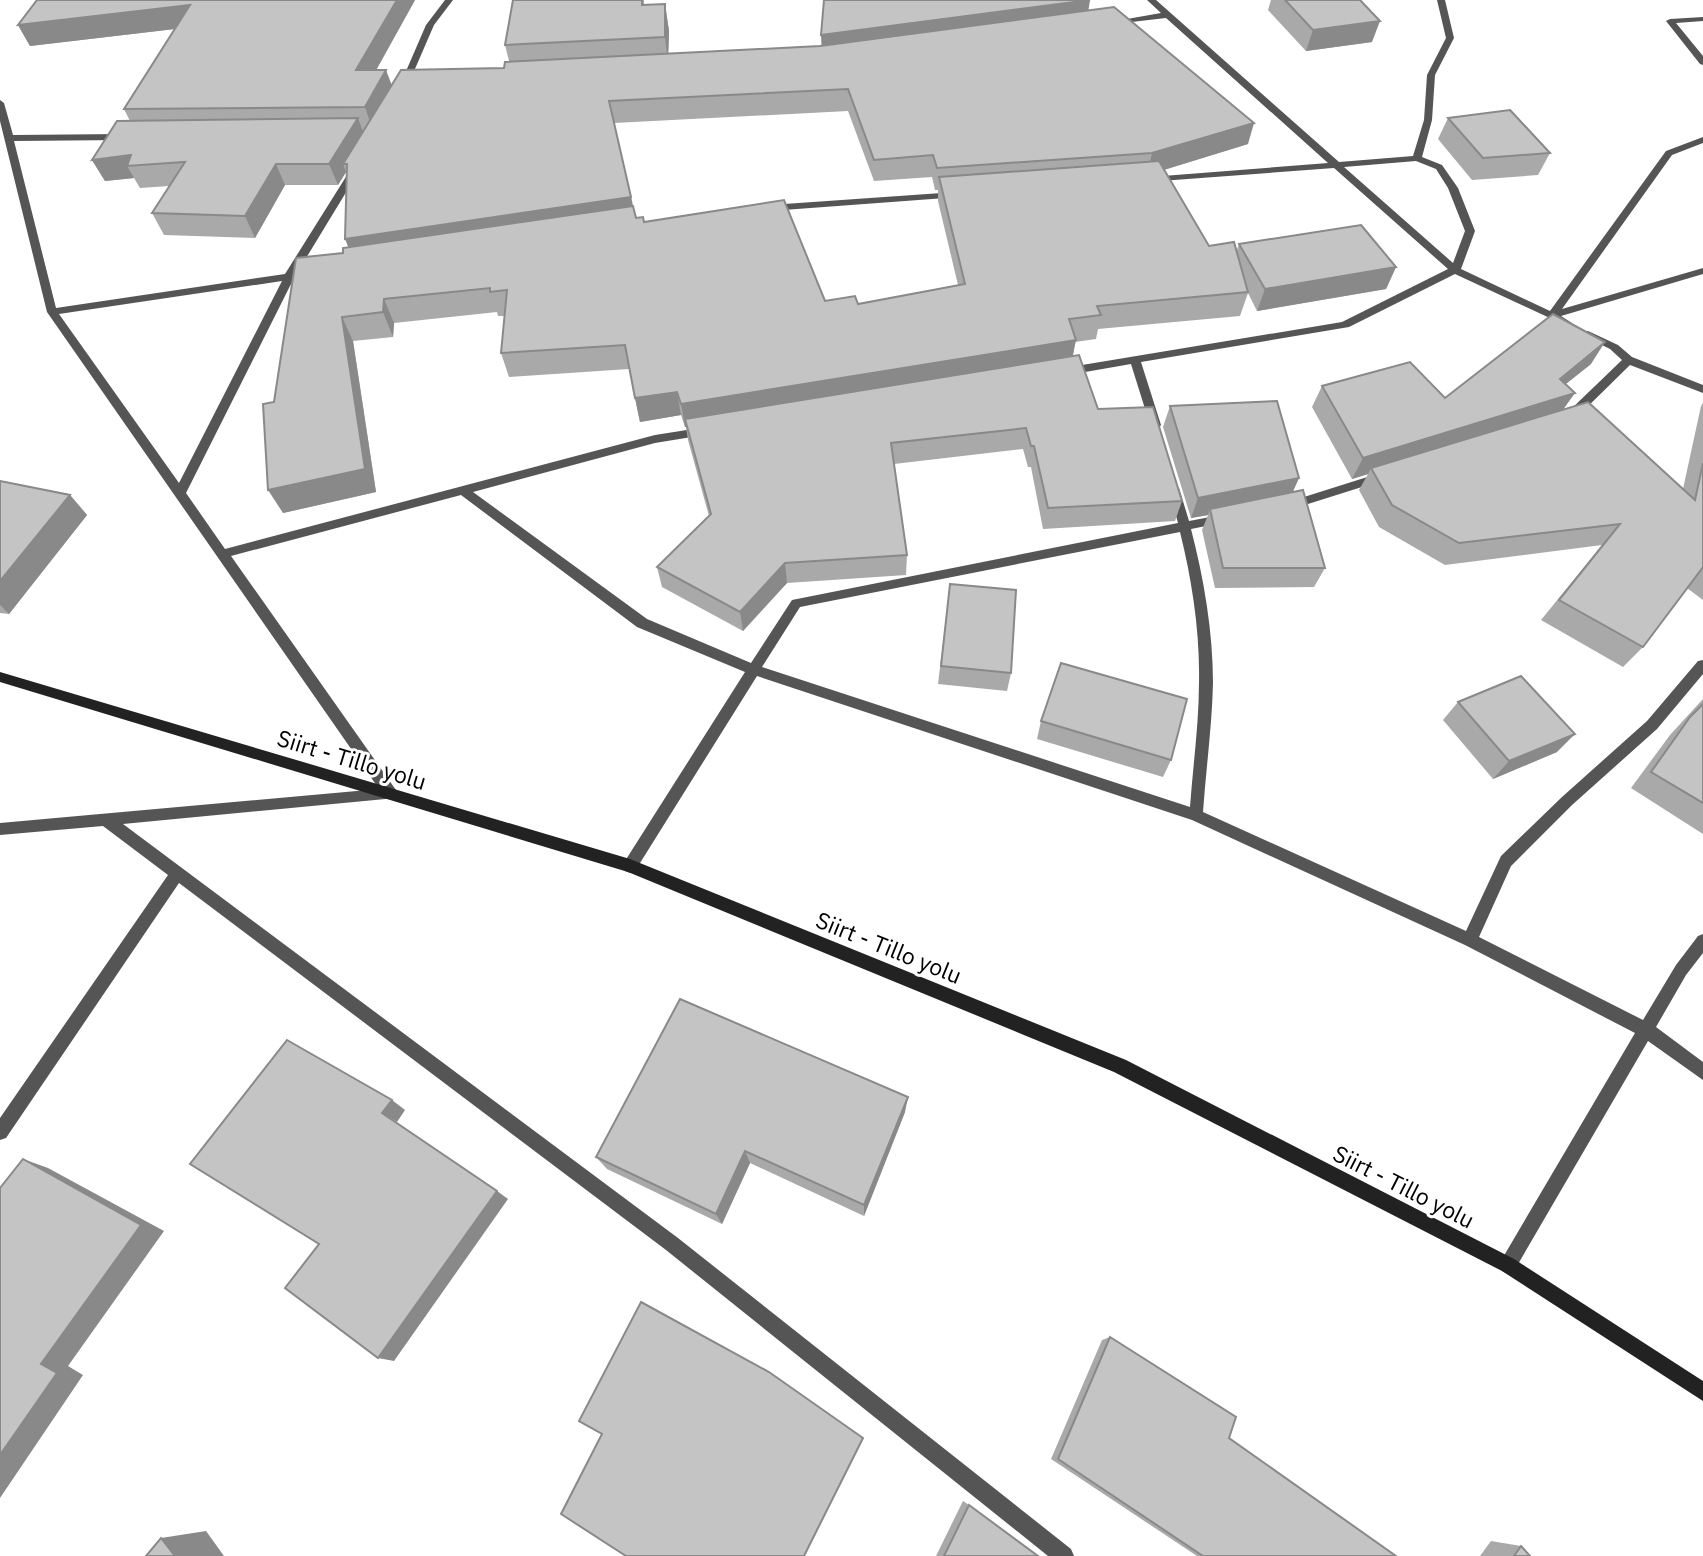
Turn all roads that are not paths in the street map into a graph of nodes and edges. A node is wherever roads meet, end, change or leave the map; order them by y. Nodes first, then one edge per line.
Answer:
1 (449, 0) edge
2 (1151, 0) edge
3 (1441, 0) edge
4 (1168, 15) junction
5 (1703, 19) edge
6 (1101, 24) edge
7 (1703, 62) edge
8 (419, 83) edge
9 (405, 84) junction
10 (400, 94) edge
11 (0, 103) edge
12 (132, 136) edge
13 (10, 138) junction
14 (1703, 140) edge
15 (363, 156) edge
16 (1416, 158) junction
17 (1337, 166) junction
18 (1143, 181) edge
19 (962, 194) edge
20 (754, 209) edge
21 (1455, 270) junction
22 (1703, 271) edge
23 (325, 272) edge
24 (289, 277) junction
25 (52, 312) junction
26 (1552, 315) junction
27 (1135, 360) junction
28 (1628, 360) junction
29 (1055, 373) edge
30 (1703, 389) edge
31 (1556, 422) edge
32 (724, 428) edge
33 (1158, 437) edge
34 (1390, 474) edge
35 (1170, 475) edge
36 (463, 490) junction
37 (179, 494) junction
38 (1275, 509) edge
39 (1237, 516) edge
40 (1185, 526) junction
41 (222, 554) junction
42 (1703, 665) edge
43 (754, 670) junction
44 (0, 677) edge
45 (391, 794) junction
46 (1196, 815) junction
47 (105, 819) junction
48 (0, 829) edge
49 (630, 866) junction
50 (178, 873) junction
51 (1470, 940) junction
52 (1703, 941) edge
53 (1645, 1029) junction
54 (1703, 1072) edge
55 (0, 1132) edge
56 (1508, 1265) junction
57 (1703, 1392) edge
58 (1064, 1556) edge

1 - 9 street
2 - 4 street
3 - 16 street
4 - 6 street
4 - 17 street
5 - 7 street
8 - 9 street
9 - 10 street
11 - 13 street
12 - 13 street
13 - 25 street
14 - 26 street
15 - 24 street
16 - 17 street
16 - 21 street
17 - 18 street
17 - 21 street
19 - 20 street
21 - 26 street
21 - 27 street
22 - 26 street
23 - 24 street
24 - 25 street
24 - 37 street
25 - 37 street
26 - 28 street
27 - 29 street
27 - 33 street
28 - 30 street
28 - 31 street
32 - 36 street
34 - 38 street
35 - 40 street
36 - 41 street
36 - 43 street
37 - 41 street
39 - 40 street
40 - 43 street
40 - 46 street
41 - 45 street
42 - 51 street
43 - 46 street
43 - 49 street
44 - 45 main road, Siirt - Tillo yolu
45 - 47 street
45 - 49 main road, Siirt - Tillo yolu
46 - 51 street
47 - 48 street
47 - 50 street
49 - 56 main road, Siirt - Tillo yolu
50 - 55 street
50 - 58 street
51 - 53 street
52 - 53 street
53 - 54 street
53 - 56 street
56 - 57 main road, Siirt - Tillo yolu

